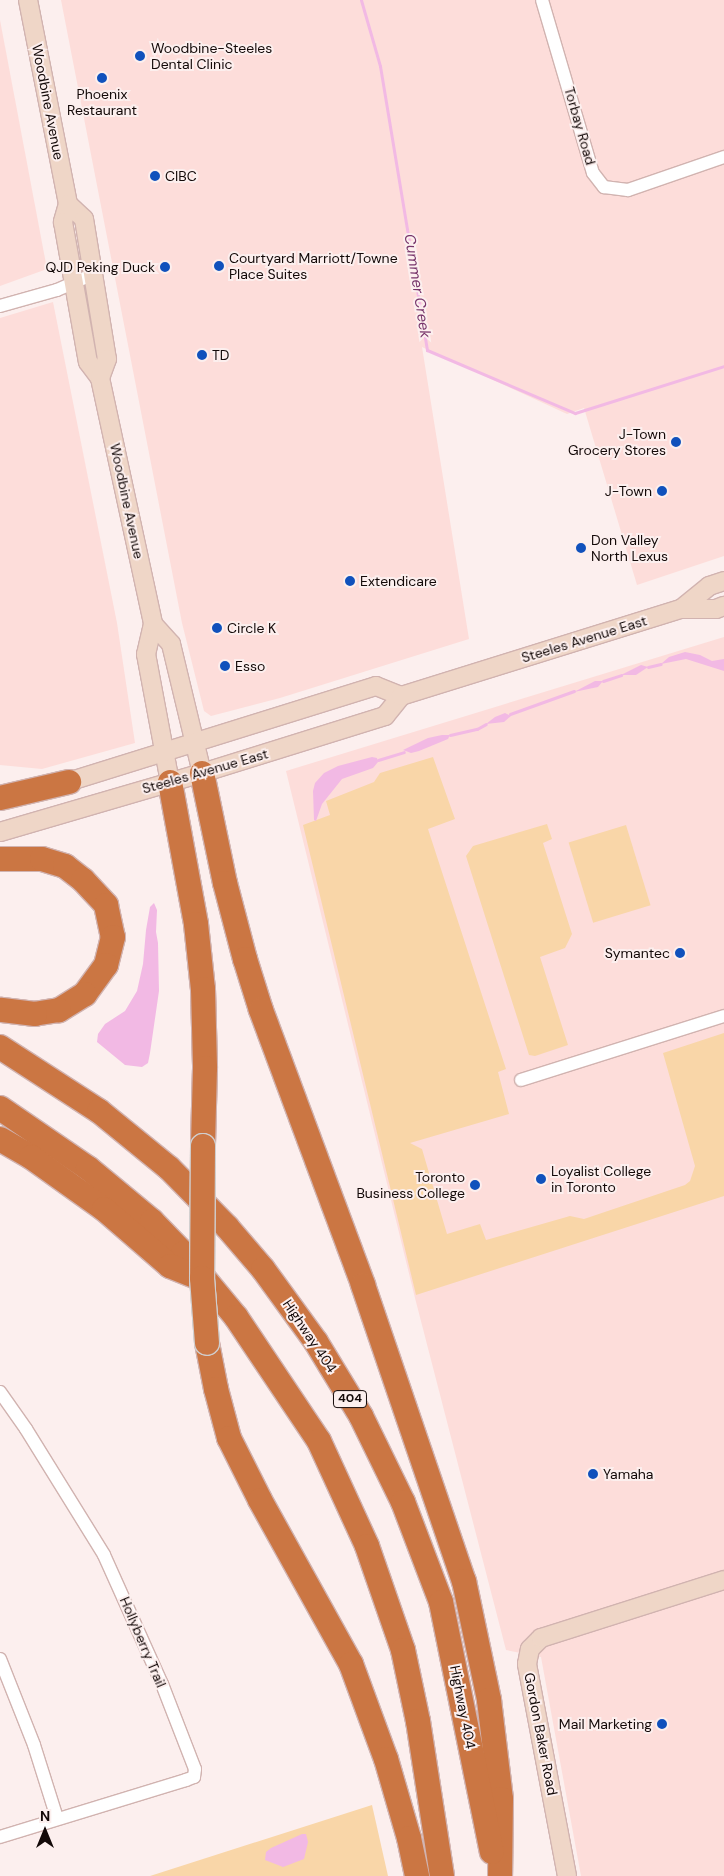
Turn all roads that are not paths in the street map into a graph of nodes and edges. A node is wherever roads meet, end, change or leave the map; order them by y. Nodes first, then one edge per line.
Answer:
1 (28, 0) edge
2 (542, 0) edge
3 (724, 157) edge
4 (68, 204) junction
5 (94, 274) junction
6 (74, 283) junction
7 (0, 306) edge
8 (100, 378) junction
9 (724, 581) edge
10 (724, 606) edge
11 (681, 609) junction
12 (153, 624) junction
13 (400, 696) junction
14 (194, 743) junction
15 (164, 753) junction
16 (202, 773) junction
17 (69, 782) junction
18 (170, 782) junction
19 (0, 798) edge
20 (0, 804) edge
21 (0, 832) edge
22 (0, 859) edge
23 (0, 1010) edge
24 (724, 1016) edge
25 (0, 1047) edge
26 (521, 1080) dead end
27 (0, 1108) edge
28 (0, 1140) edge
29 (205, 1280) junction
30 (0, 1392) edge
31 (724, 1580) edge
32 (0, 1659) edge
33 (57, 1818) junction
34 (0, 1837) edge
35 (417, 1876) edge
36 (442, 1876) edge
37 (499, 1876) edge
38 (567, 1876) edge

1 - 4 main road, Woodbine Avenue
2 - 3 street, Torbay Road
4 - 5 main road, Woodbine Avenue
4 - 6 main road, Woodbine Avenue
5 - 6 street
5 - 8 main road, Woodbine Avenue
6 - 7 street
6 - 8 main road, Woodbine Avenue
8 - 12 main road, Woodbine Avenue
9 - 11 main road, Steeles Avenue East
10 - 11 main road, Steeles Avenue East
11 - 13 main road, Steeles Avenue East
12 - 14 main road, Woodbine Avenue
12 - 15 main road, Woodbine Avenue
13 - 14 main road, Steeles Avenue East
13 - 16 main road, Steeles Avenue East
14 - 15 main road, Steeles Avenue East
14 - 16 main road, Woodbine Avenue
15 - 17 main road, Steeles Avenue East
15 - 18 main road, Woodbine Avenue
16 - 18 main road, Steeles Avenue East
16 - 37 highway
17 - 19 highway
17 - 20 main road, Steeles Avenue East
18 - 21 main road, Steeles Avenue East
18 - 35 highway, bridge
22 - 23 highway
24 - 26 street
25 - 37 highway, Highway 404 / 404
27 - 29 highway
28 - 29 highway
29 - 36 highway
30 - 33 street, Hollyberry Trail
31 - 38 main road, Gordon Baker Road
32 - 33 street
33 - 34 street, Hollyberry Trail

